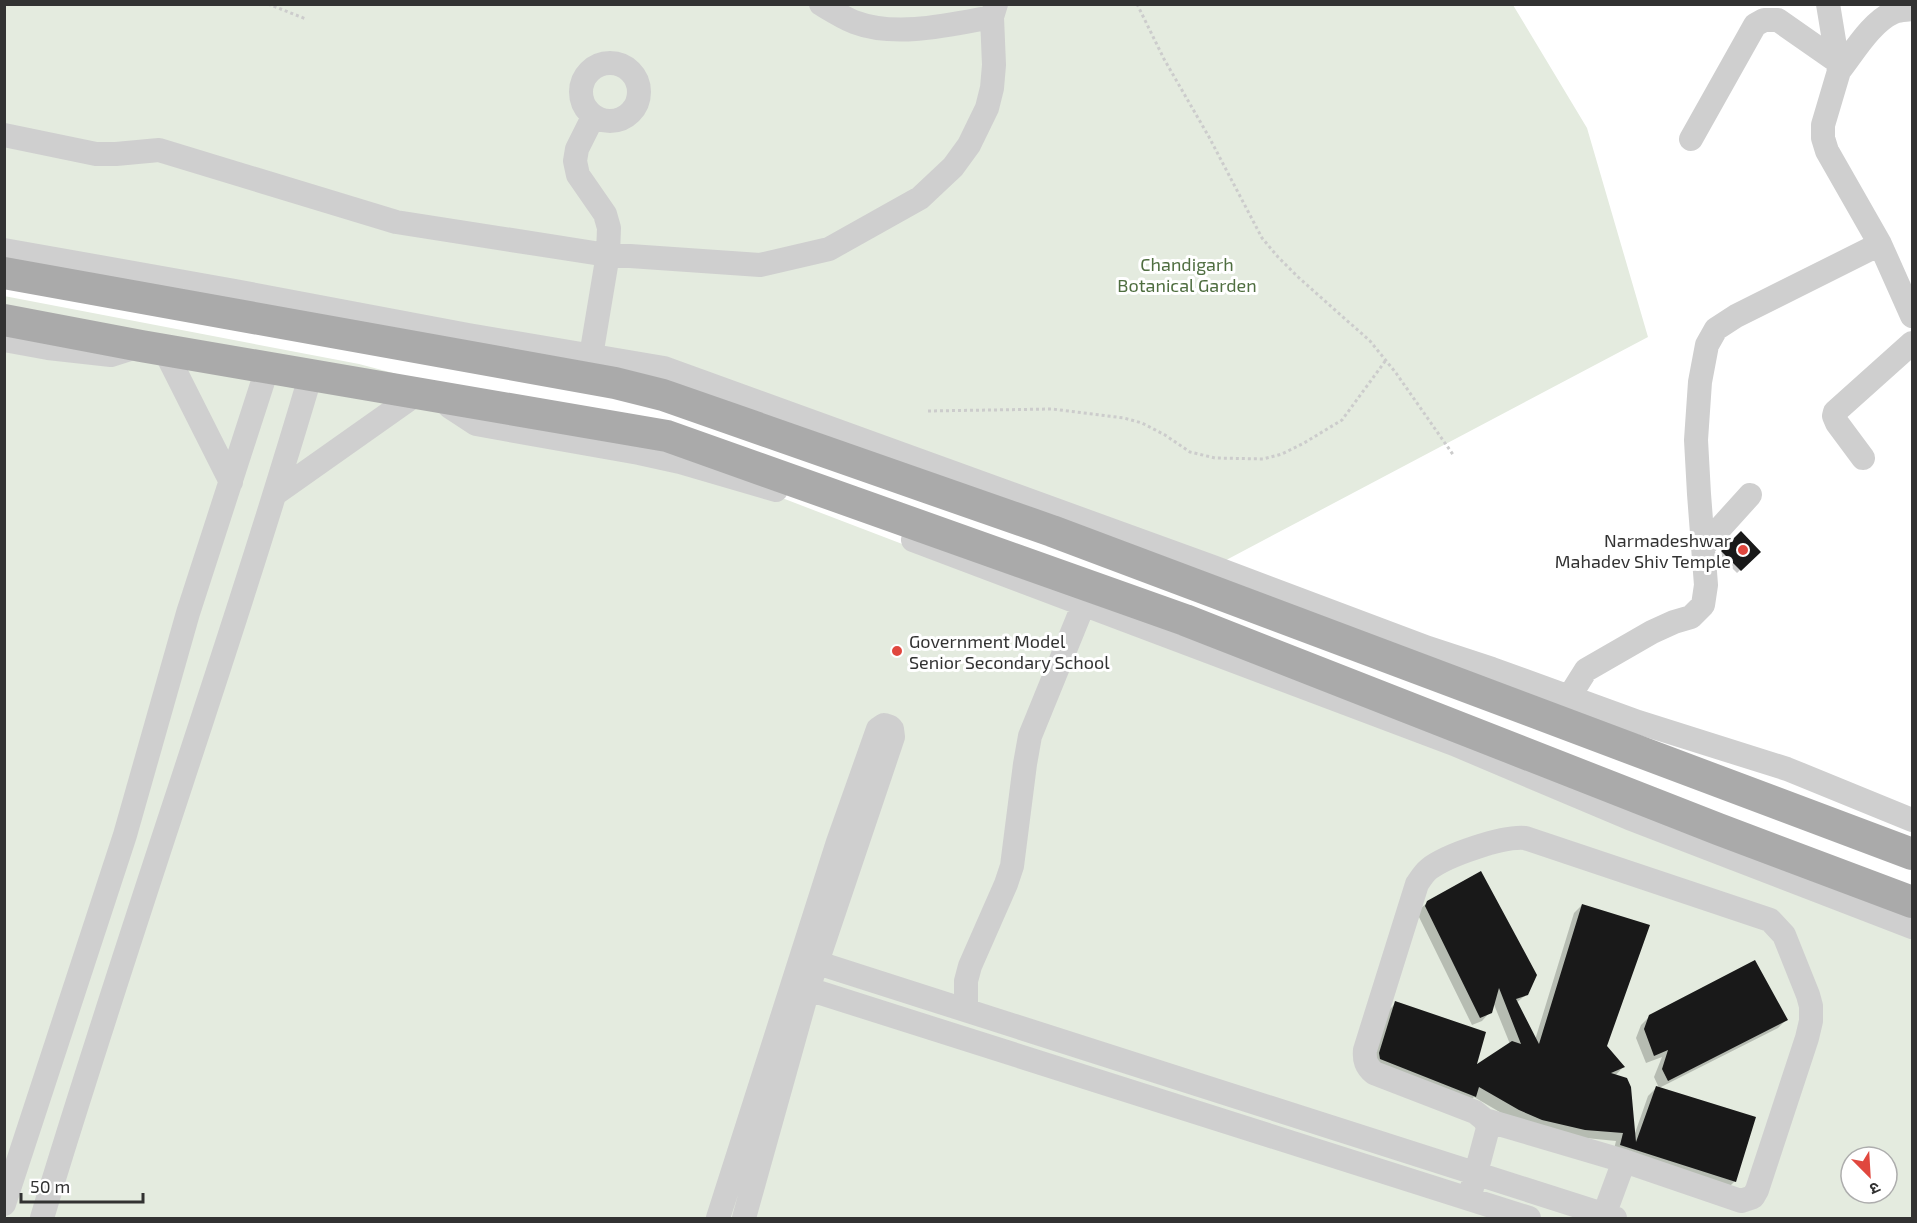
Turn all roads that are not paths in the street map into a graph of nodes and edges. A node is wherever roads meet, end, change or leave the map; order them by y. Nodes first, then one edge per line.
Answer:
1 (820, 4) edge
2 (1828, 4) edge
3 (1902, 8) edge
4 (994, 11) edge
5 (1839, 66) junction
6 (593, 117) dead end
7 (4, 135) edge
8 (1691, 139) dead end
9 (1880, 244) junction
10 (4, 250) edge
11 (608, 254) junction
12 (4, 273) edge
13 (1912, 316) edge
14 (4, 320) edge
15 (312, 328) junction
16 (4, 340) edge
17 (1912, 343) edge
18 (152, 348) junction
19 (591, 356) junction
20 (268, 366) junction
21 (306, 373) junction
22 (429, 395) junction
23 (1863, 458) dead end
24 (231, 482) junction
25 (275, 494) junction
26 (1750, 495) dead end
27 (1703, 547) junction
28 (1088, 595) junction
29 (1569, 697) junction
30 (1912, 820) edge
31 (1912, 854) edge
32 (1912, 902) edge
33 (1912, 927) edge
34 (818, 963) junction
35 (808, 989) junction
36 (966, 1011) junction
37 (1485, 1120) junction
38 (1624, 1161) junction
39 (1476, 1174) junction
40 (1469, 1199) junction
41 (4, 1204) edge
42 (1609, 1217) edge
43 (42, 1218) edge
44 (718, 1218) edge
45 (744, 1218) edge
46 (1529, 1218) edge

1 - 4 street
2 - 5 street
3 - 5 street
4 - 11 street
5 - 8 street
5 - 9 street
6 - 11 street
7 - 11 street
9 - 13 street
9 - 27 street
10 - 19 street
11 - 19 street
12 - 15 main road
14 - 18 main road
15 - 21 main road
15 - 31 main road
16 - 18 street
17 - 23 street
18 - 20 main road
18 - 24 street
19 - 29 street
20 - 21 main road
20 - 24 street
21 - 22 main road
21 - 25 street
22 - 25 street
22 - 28 main road
24 - 41 street
25 - 43 street
26 - 27 street
27 - 29 street
28 - 32 main road
28 - 33 street
28 - 36 street
29 - 30 street
34 - 35 street
34 - 36 street
34 - 44 street
35 - 40 street
35 - 45 street
36 - 39 street
37 - 38 street
37 - 38 street
37 - 39 street
38 - 42 street
39 - 40 street
39 - 42 street
40 - 46 street

